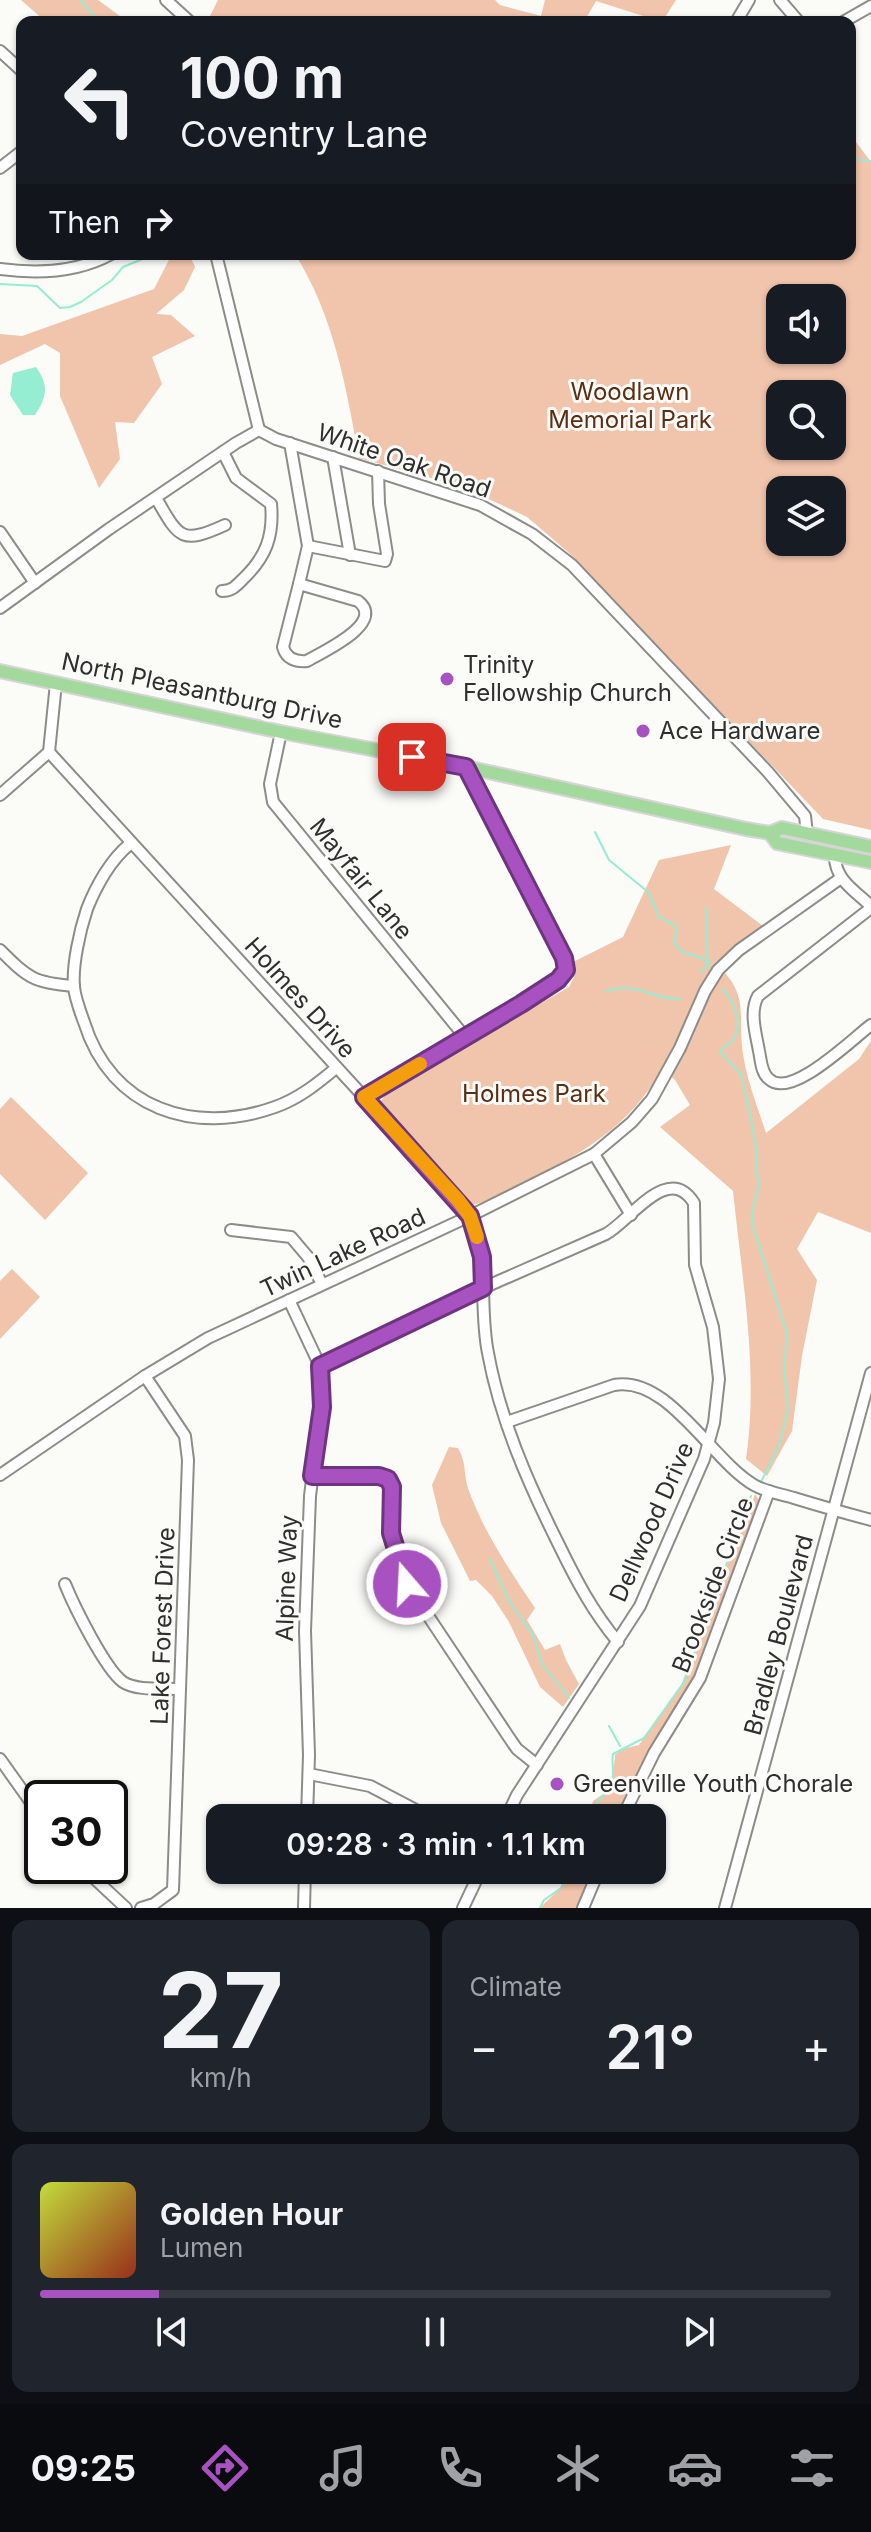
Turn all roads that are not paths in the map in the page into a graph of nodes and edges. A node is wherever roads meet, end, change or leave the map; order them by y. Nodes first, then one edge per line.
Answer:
1 (166, 0) edge
2 (780, 0) edge
3 (871, 6) edge
4 (184, 16) edge
5 (794, 16) edge
6 (854, 16) edge
7 (0, 51) edge
8 (16, 66) edge
9 (16, 156) edge
10 (0, 168) edge
11 (94, 260) edge
12 (217, 260) edge
13 (0, 269) edge
14 (259, 430) junction
15 (290, 443) junction
16 (223, 452) junction
17 (333, 457) junction
18 (378, 471) junction
19 (156, 498) junction
20 (225, 525) dead end
21 (0, 532) edge
22 (308, 546) junction
23 (350, 555) junction
24 (35, 583) junction
25 (299, 584) junction
26 (222, 591) dead end
27 (0, 608) edge
28 (0, 671) edge
29 (56, 683) junction
30 (281, 732) junction
31 (49, 752) junction
32 (466, 767) junction
33 (0, 795) edge
34 (770, 833) junction
35 (807, 834) junction
36 (130, 844) junction
37 (871, 847) edge
38 (840, 856) junction
39 (871, 862) edge
40 (841, 878) junction
41 (871, 907) edge
42 (0, 950) edge
43 (74, 986) junction
44 (871, 1025) edge
45 (465, 1037) junction
46 (336, 1068) junction
47 (364, 1097) junction
48 (594, 1154) junction
49 (631, 1215) junction
50 (470, 1216) junction
51 (231, 1230) dead end
52 (322, 1284) junction
53 (483, 1288) junction
54 (289, 1300) junction
55 (320, 1366) junction
56 (871, 1373) edge
57 (145, 1376) junction
58 (507, 1422) junction
59 (709, 1444) junction
60 (0, 1475) edge
61 (312, 1476) junction
62 (769, 1491) junction
63 (834, 1510) junction
64 (871, 1520) edge
65 (65, 1584) dead end
66 (618, 1642) junction
67 (180, 1689) junction
68 (0, 1759) edge
69 (537, 1765) junction
70 (309, 1774) junction
71 (24, 1793) edge
72 (308, 1804) edge
73 (404, 1804) edge
74 (514, 1804) edge
75 (629, 1804) edge
76 (100, 1884) edge
77 (305, 1884) edge
78 (474, 1884) edge
79 (593, 1884) edge
80 (173, 1890) junction
81 (126, 1908) edge
82 (141, 1908) edge
83 (172, 1908) edge
84 (304, 1908) edge
85 (463, 1908) edge
86 (583, 1908) edge
87 (725, 1908) edge

1 - 4 street
2 - 5 street
3 - 6 street
7 - 8 street
9 - 10 street
11 - 13 street
12 - 14 street
14 - 15 street, White Oak Road
14 - 16 street
15 - 17 street, White Oak Road
15 - 22 street
16 - 19 street
16 - 26 street
17 - 18 street, White Oak Road
17 - 23 street
18 - 23 street
18 - 35 street, White Oak Road
19 - 20 street
19 - 24 street
21 - 24 street
22 - 23 street
22 - 25 street
24 - 27 street
25 - 25 street
28 - 29 main road, North Pleasantburg Drive
29 - 30 main road, North Pleasantburg Drive
29 - 31 street
30 - 32 main road, North Pleasantburg Drive
30 - 45 street, Mayfair Lane
31 - 33 street
31 - 36 street, Holmes Drive
32 - 34 main road, North Pleasantburg Drive
32 - 45 street
34 - 35 main road, North Pleasantburg Drive
34 - 38 main road, North Pleasantburg Drive
35 - 37 main road, North Pleasantburg Drive
36 - 43 street
36 - 46 street, Holmes Drive
38 - 39 main road, North Pleasantburg Drive
38 - 40 street
40 - 41 street
40 - 48 street, Twin Lake Road
41 - 44 street
42 - 43 street
43 - 46 street
45 - 47 street
46 - 47 street, Holmes Drive
47 - 50 street, Holmes Drive
48 - 49 street
48 - 50 street, Twin Lake Road
49 - 53 street, Dellwood Drive
49 - 59 street, Dellwood Drive
50 - 52 street, Twin Lake Road
50 - 53 street, Holmes Drive
51 - 52 street
52 - 54 street, Twin Lake Road
53 - 55 street, Dellwood Drive
53 - 58 street, Holmes Drive
54 - 55 street, Alpine Way
54 - 57 street, Twin Lake Road
55 - 61 street, Alpine Way
56 - 63 street, Bradley Boulevard
57 - 60 street, Twin Lake Road
57 - 67 street, Lake Forest Drive
58 - 59 street
58 - 66 street, Holmes Drive
59 - 62 street
59 - 66 street, Dellwood Drive
61 - 69 street
61 - 70 street, Alpine Way
62 - 63 street
62 - 75 street, Brookside Circle
63 - 64 street
63 - 87 street, Bradley Boulevard
65 - 67 street
66 - 69 street, Dellwood Drive
67 - 80 street, Lake Forest Drive
68 - 71 street
69 - 74 street, Dellwood Drive
70 - 72 street, Alpine Way
70 - 73 street
76 - 81 street
77 - 84 street
78 - 85 street
79 - 86 street
80 - 82 street
80 - 83 street, Lake Forest Drive

